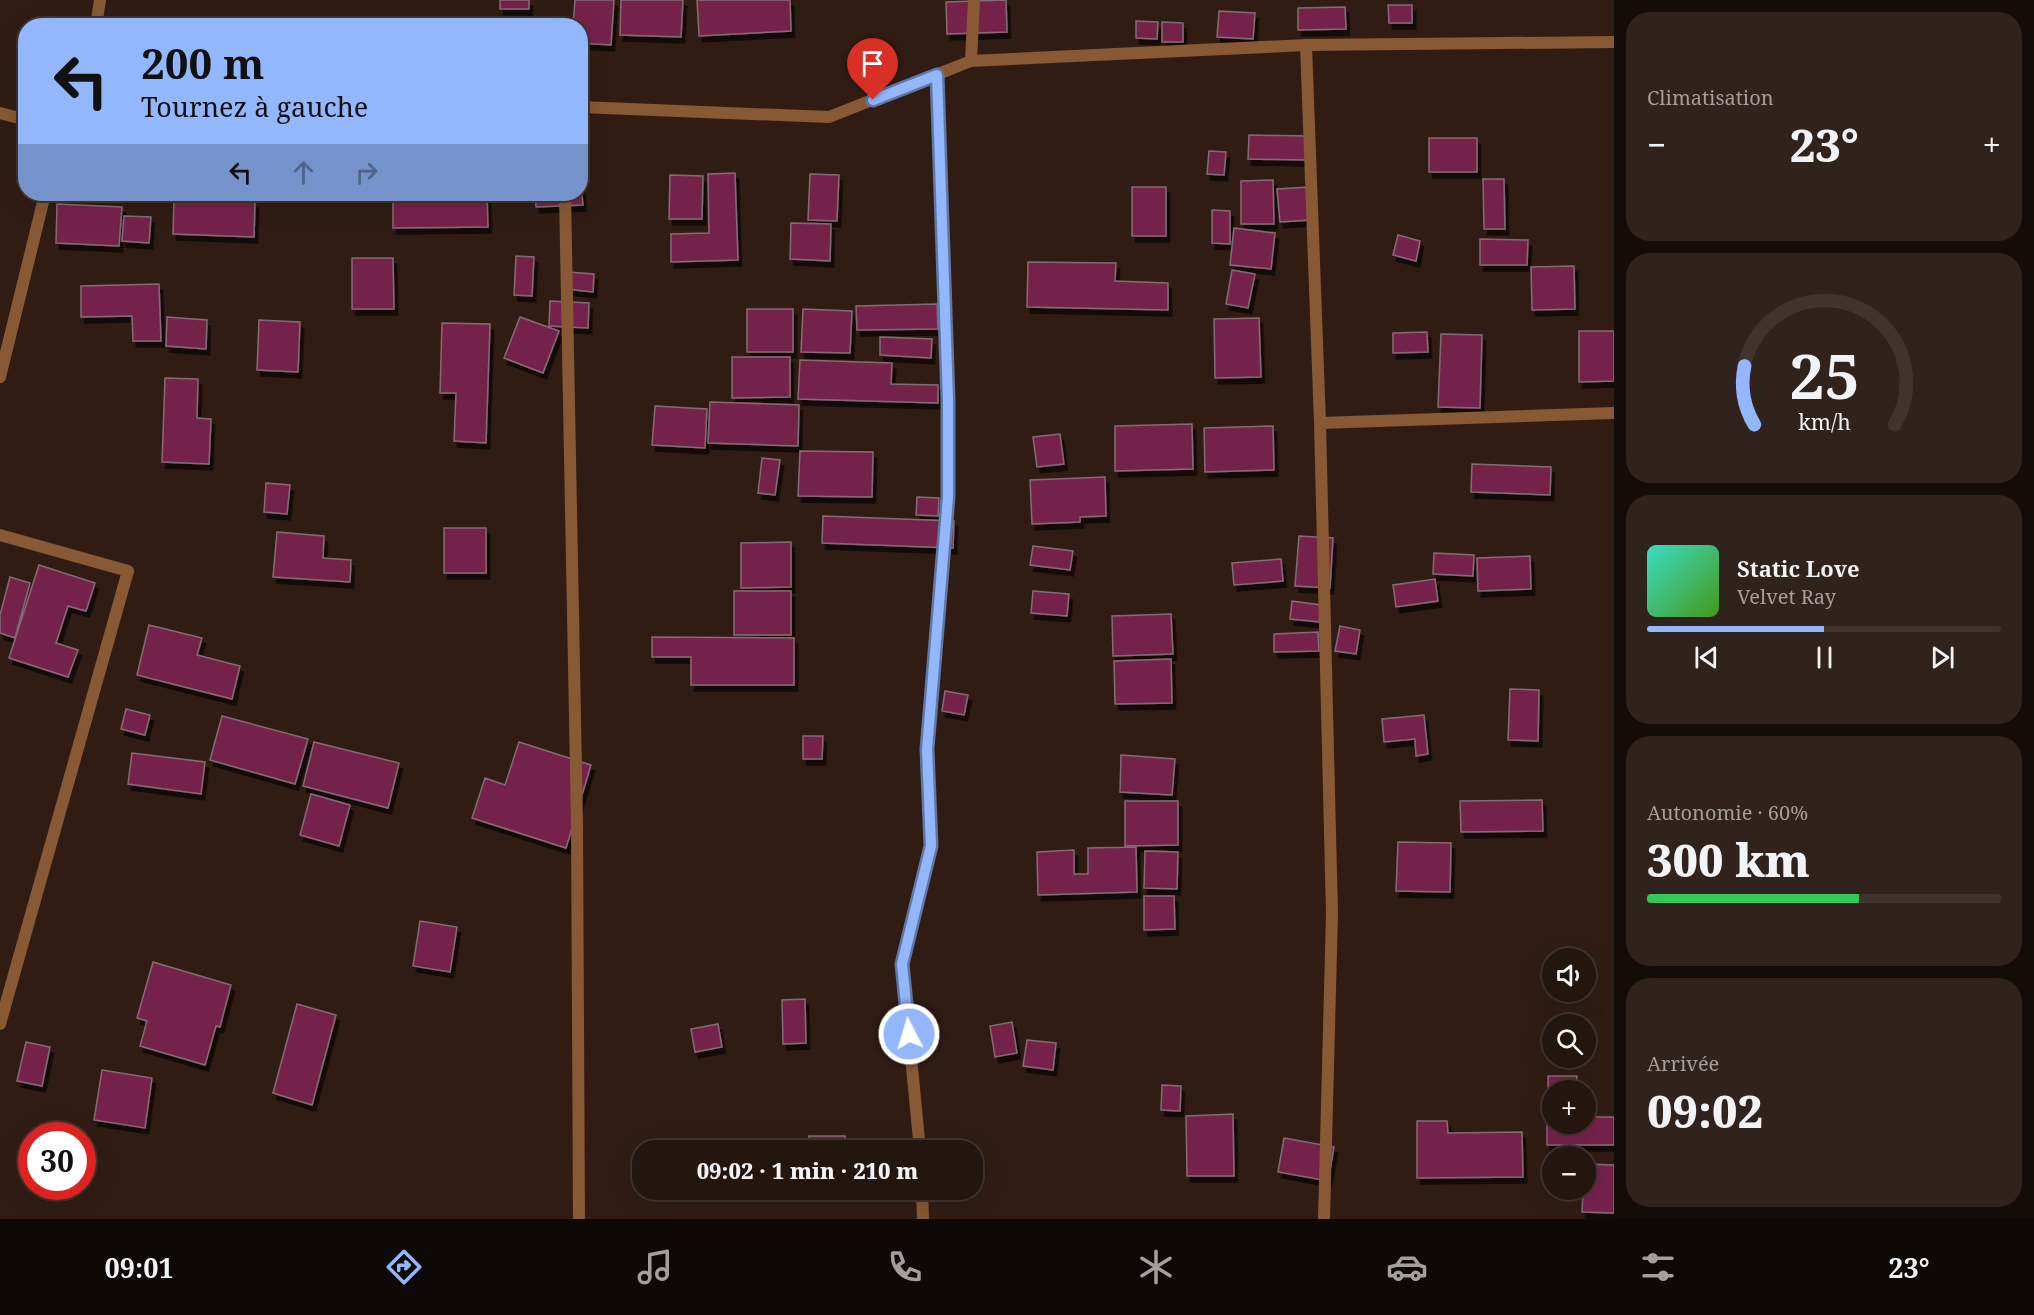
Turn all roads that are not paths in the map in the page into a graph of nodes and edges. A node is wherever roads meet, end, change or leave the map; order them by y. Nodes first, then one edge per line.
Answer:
1 (100, 0) edge
2 (974, 0) edge
3 (97, 18) edge
4 (1614, 42) edge
5 (1306, 45) junction
6 (971, 61) junction
7 (937, 75) junction
8 (588, 107) edge
9 (0, 113) edge
10 (18, 118) edge
11 (43, 201) edge
12 (565, 201) edge
13 (0, 377) edge
14 (1614, 413) edge
15 (1320, 423) junction
16 (0, 535) edge
17 (0, 1024) edge
18 (919, 1140) edge
19 (922, 1200) edge
20 (579, 1219) edge
21 (923, 1219) edge
22 (1324, 1219) edge

1 - 3 street
2 - 6 street
4 - 5 street
5 - 6 street
5 - 15 street
6 - 7 street
7 - 8 street
7 - 18 street
9 - 10 street
11 - 13 street
12 - 20 street
14 - 15 street
15 - 22 street
16 - 17 street
19 - 21 street

